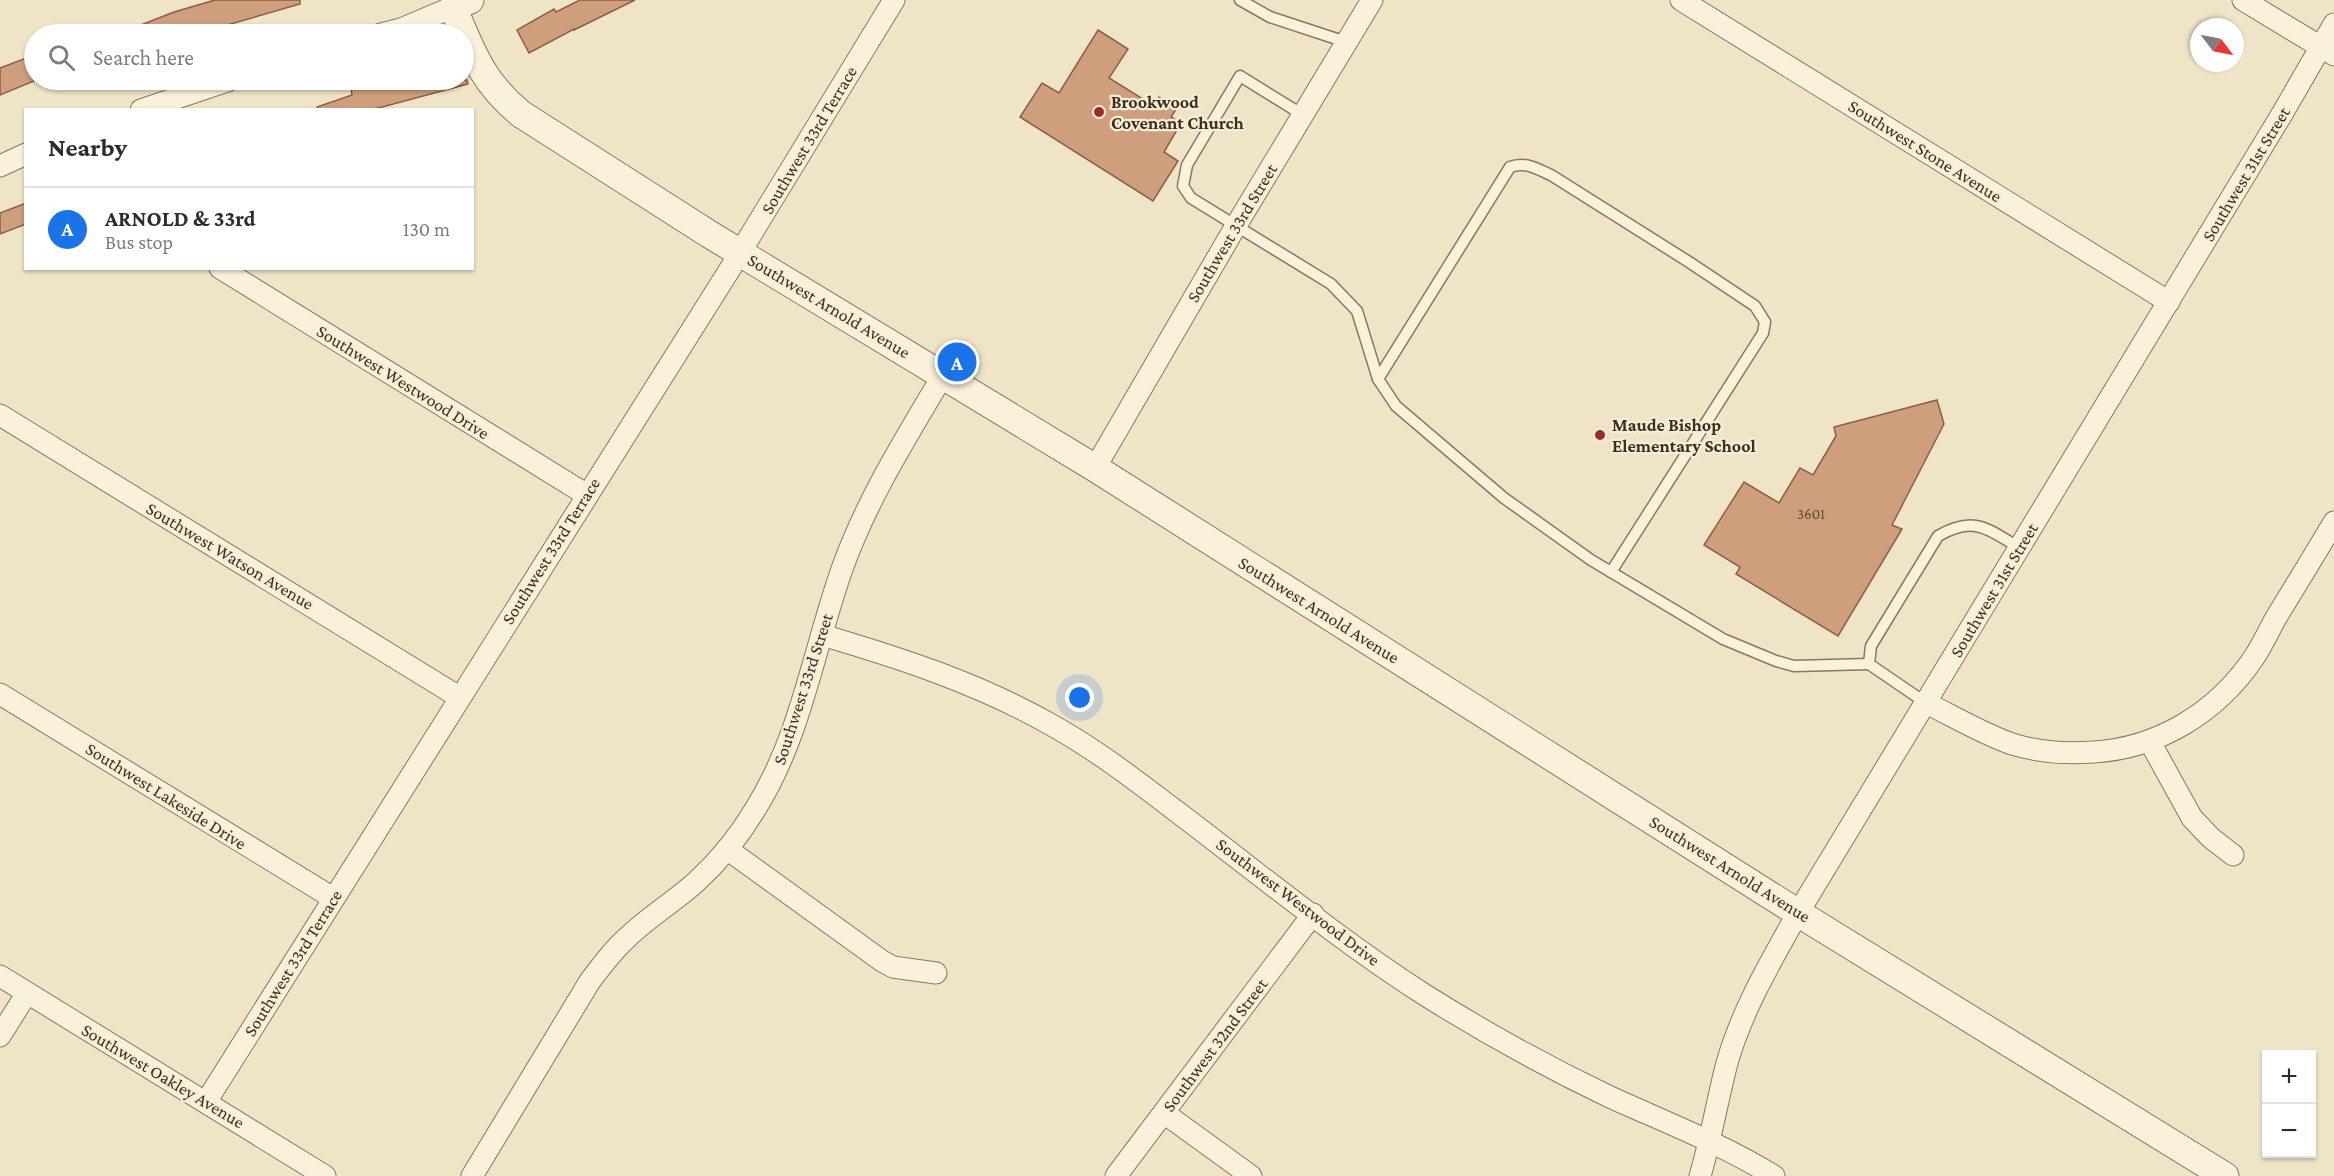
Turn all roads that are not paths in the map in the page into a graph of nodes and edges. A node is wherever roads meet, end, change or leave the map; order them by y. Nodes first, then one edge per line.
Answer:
1 (894, 0) edge
2 (1240, 0) edge
3 (1372, 0) edge
4 (1681, 0) edge
5 (2243, 0) edge
6 (462, 4) edge
7 (413, 24) edge
8 (467, 24) edge
9 (2334, 24) edge
10 (1346, 42) junction
11 (2327, 51) edge
12 (474, 52) edge
13 (200, 90) edge
14 (147, 108) edge
15 (1303, 115) junction
16 (24, 155) edge
17 (0, 166) edge
18 (1237, 224) junction
19 (740, 253) junction
20 (223, 270) edge
21 (2169, 302) junction
22 (943, 375) junction
23 (1378, 379) junction
24 (0, 416) edge
25 (1095, 468) junction
26 (587, 495) junction
27 (2334, 522) edge
28 (2020, 548) junction
29 (1611, 572) junction
30 (822, 635) junction
31 (1869, 664) junction
32 (0, 694) edge
33 (459, 697) junction
34 (1926, 703) junction
35 (2150, 742) junction
36 (727, 849) junction
37 (2233, 855) dead end
38 (333, 898) junction
39 (1798, 913) junction
40 (1313, 914) junction
41 (936, 973) dead end
42 (0, 976) edge
43 (27, 993) junction
44 (0, 1036) edge
45 (206, 1102) junction
46 (1164, 1113) junction
47 (1710, 1141) junction
48 (325, 1176) edge
49 (472, 1176) edge
50 (1116, 1176) edge
51 (1251, 1176) edge
52 (1700, 1176) edge
53 (1774, 1176) edge
54 (2225, 1176) edge

1 - 19 street, Southwest 33rd Terrace
2 - 10 lane
3 - 10 street, Southwest 33rd Street
4 - 21 street, Southwest Stone Avenue
5 - 11 street
6 - 7 street
6 - 8 street, Southwest Arnold Avenue
9 - 11 street, Southwest 31st Street
10 - 15 street, Southwest 33rd Street
11 - 21 street, Southwest 31st Street
12 - 19 street, Southwest Arnold Avenue
13 - 14 street
15 - 18 street, Southwest 33rd Street
15 - 18 lane
16 - 17 street
18 - 23 lane
18 - 25 street, Southwest 33rd Street
19 - 22 street, Southwest Arnold Avenue
19 - 26 street, Southwest 33rd Terrace
20 - 26 street, Southwest Westwood Drive
21 - 28 street, Southwest 31st Street
22 - 25 street, Southwest Arnold Avenue
22 - 30 street, Southwest 33rd Street
23 - 29 lane
23 - 29 lane
24 - 33 street, Southwest Watson Avenue
25 - 39 street, Southwest Arnold Avenue
26 - 33 street, Southwest 33rd Terrace
27 - 35 street
28 - 31 lane
28 - 34 street, Southwest 31st Street
29 - 31 lane
30 - 36 street, Southwest 33rd Street
30 - 40 street, Southwest Westwood Drive
31 - 34 lane
32 - 38 street, Southwest Lakeside Drive
33 - 38 street, Southwest 33rd Terrace
34 - 35 street
34 - 39 street, Southwest 31st Street
35 - 37 street
36 - 41 street
36 - 49 street, Southwest 33rd Street
38 - 45 street, Southwest 33rd Terrace
39 - 47 street, Southwest 31st Street
39 - 54 street, Southwest Arnold Avenue
40 - 46 street, Southwest 32nd Street
40 - 47 street, Southwest Westwood Drive
42 - 43 street, Southwest Oakley Avenue
43 - 44 street
43 - 45 street, Southwest Oakley Avenue
45 - 48 street, Southwest Oakley Avenue
46 - 50 street, Southwest 32nd Street
46 - 51 street
47 - 52 street, Southwest 31st Street
47 - 53 street, Southwest Westwood Drive

